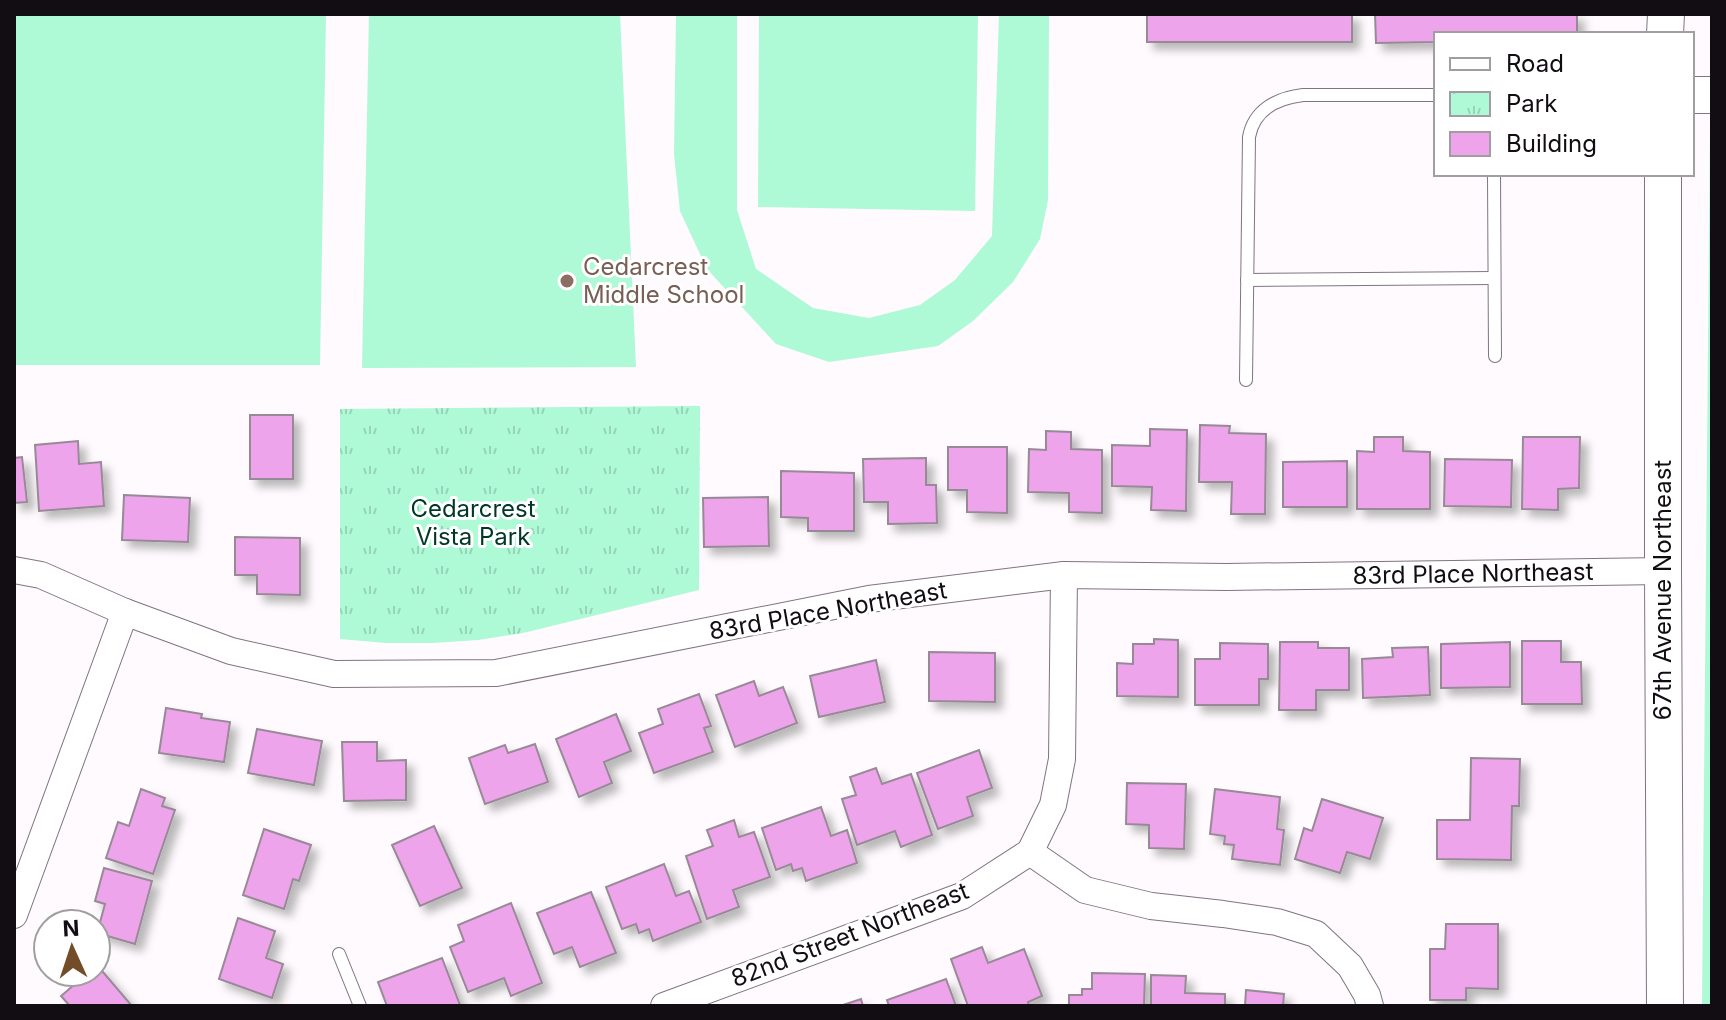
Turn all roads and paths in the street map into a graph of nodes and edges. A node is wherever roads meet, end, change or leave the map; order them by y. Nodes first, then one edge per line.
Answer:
1 (1434, 95) edge
2 (1494, 176) edge
3 (1663, 176) edge
4 (1494, 278) junction
5 (1247, 280) junction
6 (1495, 356) dead end
7 (1246, 380) dead end
8 (14, 570) edge
9 (1663, 571) junction
10 (1064, 575) junction
11 (125, 612) junction
12 (1030, 852) junction
13 (14, 915) edge
14 (339, 954) dead end
15 (360, 1006) edge
16 (664, 1006) edge
17 (1370, 1006) edge
18 (1665, 1006) edge

1 - 5 lane
2 - 4 lane
3 - 9 main road, 67th Avenue Northeast
4 - 5 lane
4 - 6 lane
5 - 7 lane
8 - 11 street, 83rd Place Northeast
9 - 10 street, 83rd Place Northeast
9 - 18 main road, 67th Avenue Northeast
10 - 11 street, 83rd Place Northeast
10 - 12 street
11 - 13 street
12 - 16 street, 82nd Street Northeast
12 - 17 street
14 - 15 lane

